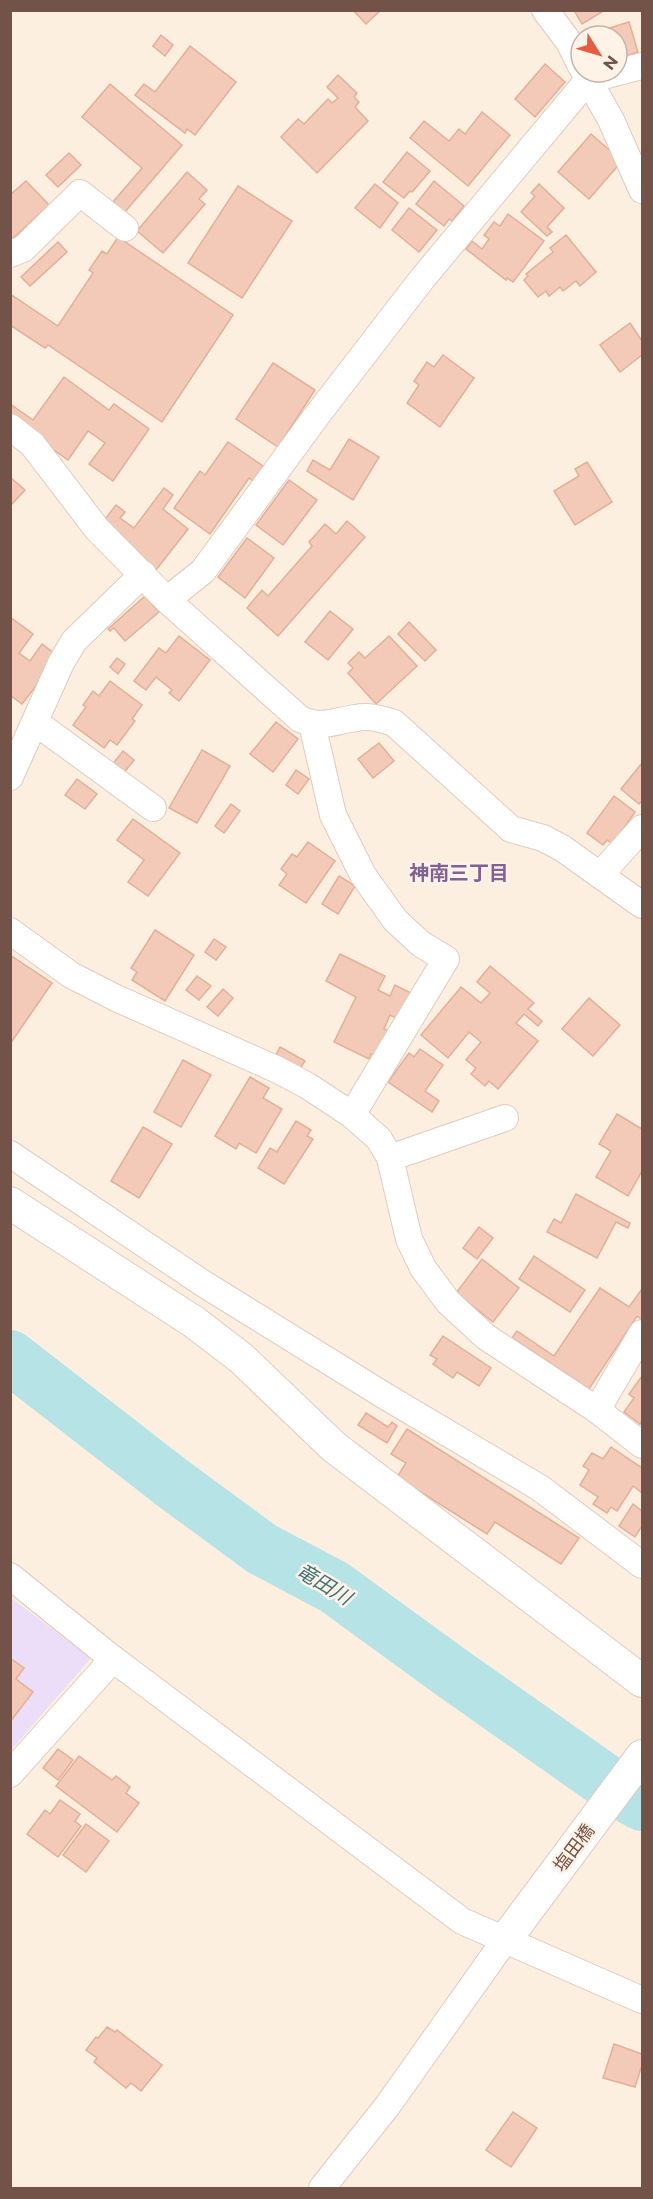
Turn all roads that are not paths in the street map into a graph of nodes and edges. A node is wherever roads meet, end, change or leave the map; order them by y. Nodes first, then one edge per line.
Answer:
1 (545, 10) edge
2 (569, 44) edge
3 (575, 84) edge
4 (590, 84) edge
5 (642, 190) edge
6 (125, 228) dead end
7 (10, 254) edge
8 (10, 427) edge
9 (143, 574) junction
10 (167, 600) junction
11 (35, 722) junction
12 (312, 724) junction
13 (10, 777) edge
14 (153, 808) dead end
15 (642, 828) edge
16 (600, 875) junction
17 (642, 905) edge
18 (10, 931) edge
19 (352, 1114) junction
20 (505, 1118) dead end
21 (10, 1154) edge
22 (390, 1158) junction
23 (10, 1203) edge
24 (642, 1333) edge
25 (597, 1410) junction
26 (642, 1445) edge
27 (642, 1565) edge
28 (10, 1576) edge
29 (113, 1659) junction
30 (642, 1681) edge
31 (642, 1756) edge
32 (10, 1774) edge
33 (505, 1940) junction
34 (642, 2001) edge
35 (322, 2188) edge

1 - 2 street
3 - 10 street
4 - 5 street
6 - 7 street
8 - 9 street
9 - 10 street
9 - 11 street
10 - 12 street
11 - 13 street
11 - 14 street
12 - 16 street
12 - 19 street
15 - 16 street
16 - 17 street
18 - 19 street
19 - 22 street
20 - 22 street
21 - 27 street
22 - 25 street
23 - 30 street
24 - 25 street
25 - 26 street
28 - 29 street
29 - 32 street
29 - 33 street
31 - 33 street, 塩田橋
33 - 34 street
33 - 35 street

